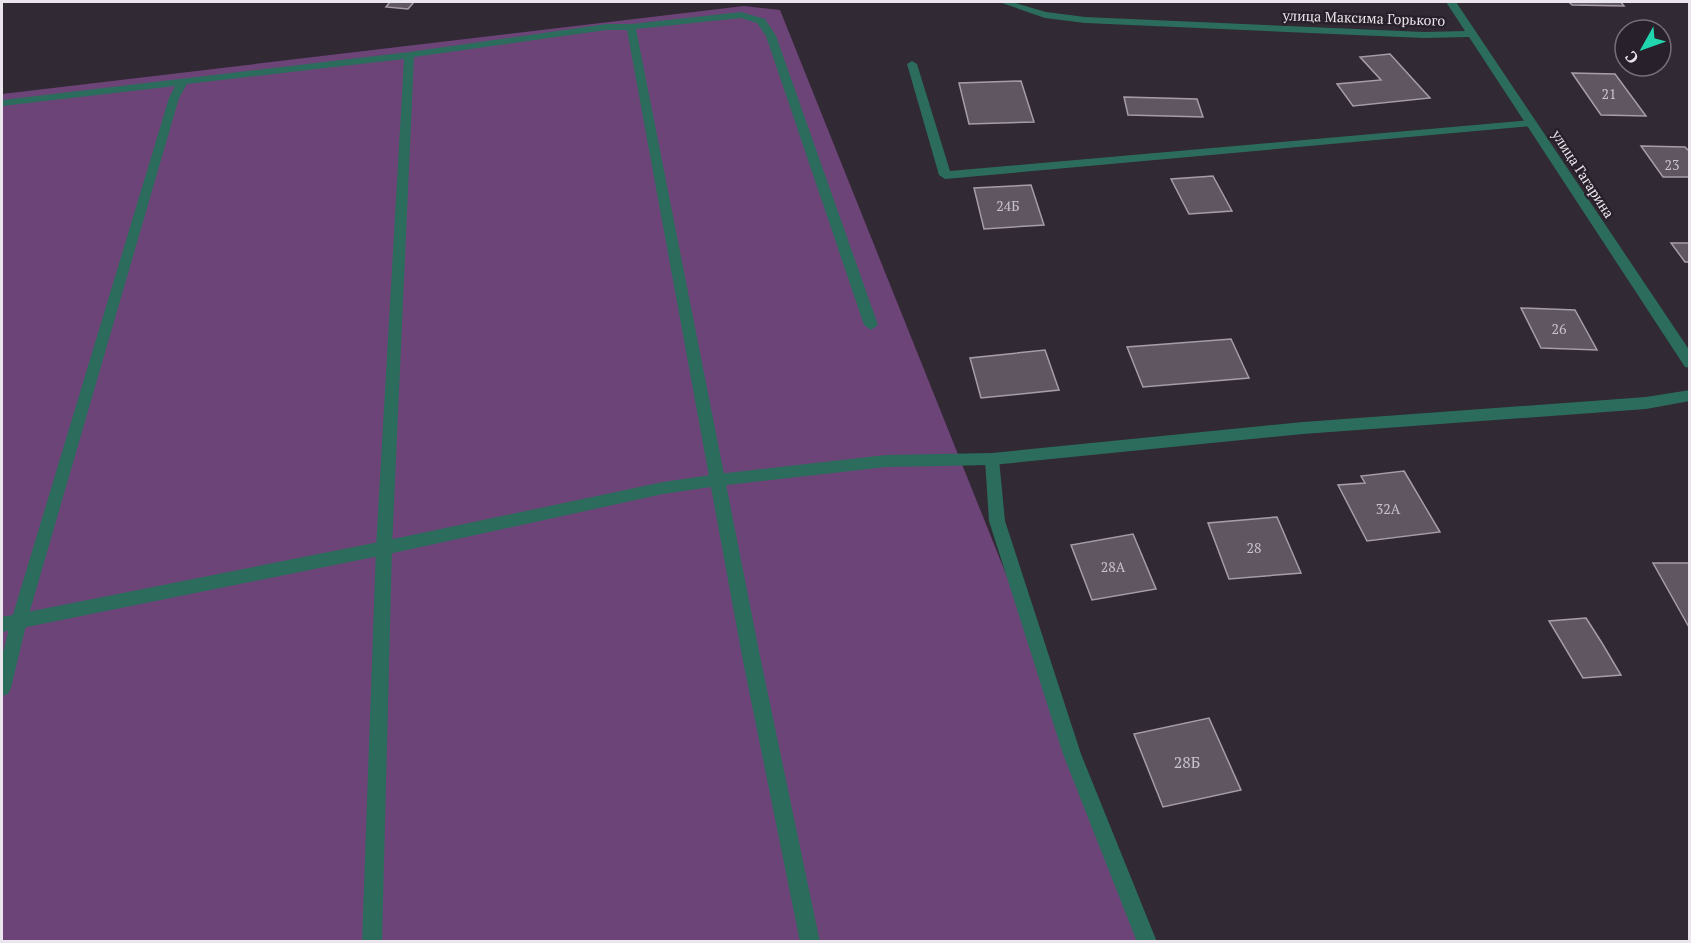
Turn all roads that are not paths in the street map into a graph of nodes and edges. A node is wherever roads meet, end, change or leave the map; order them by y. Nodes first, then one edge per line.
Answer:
1 (1004, 2) edge
2 (1451, 2) edge
3 (631, 27) junction
4 (1474, 34) junction
5 (410, 55) junction
6 (912, 64) dead end
7 (182, 83) junction
8 (2, 103) edge
9 (1532, 123) junction
10 (871, 325) dead end
11 (1689, 363) edge
12 (1689, 394) edge
13 (992, 459) junction
14 (718, 480) junction
15 (384, 548) junction
16 (19, 621) junction
17 (2, 624) edge
18 (2, 688) edge
19 (372, 942) edge
20 (810, 942) edge
21 (1147, 942) edge

1 - 4 street, улица Максима Горького
2 - 4 street, улица Гагарина
3 - 5 street
3 - 10 street
3 - 14 street
4 - 9 street, улица Гагарина
5 - 7 street
5 - 15 street
6 - 9 street
7 - 8 street
7 - 16 street
9 - 11 street, улица Гагарина
12 - 13 street
13 - 14 street
13 - 21 street
14 - 15 street
14 - 20 street
15 - 16 street
15 - 19 street
16 - 17 street
16 - 18 street

